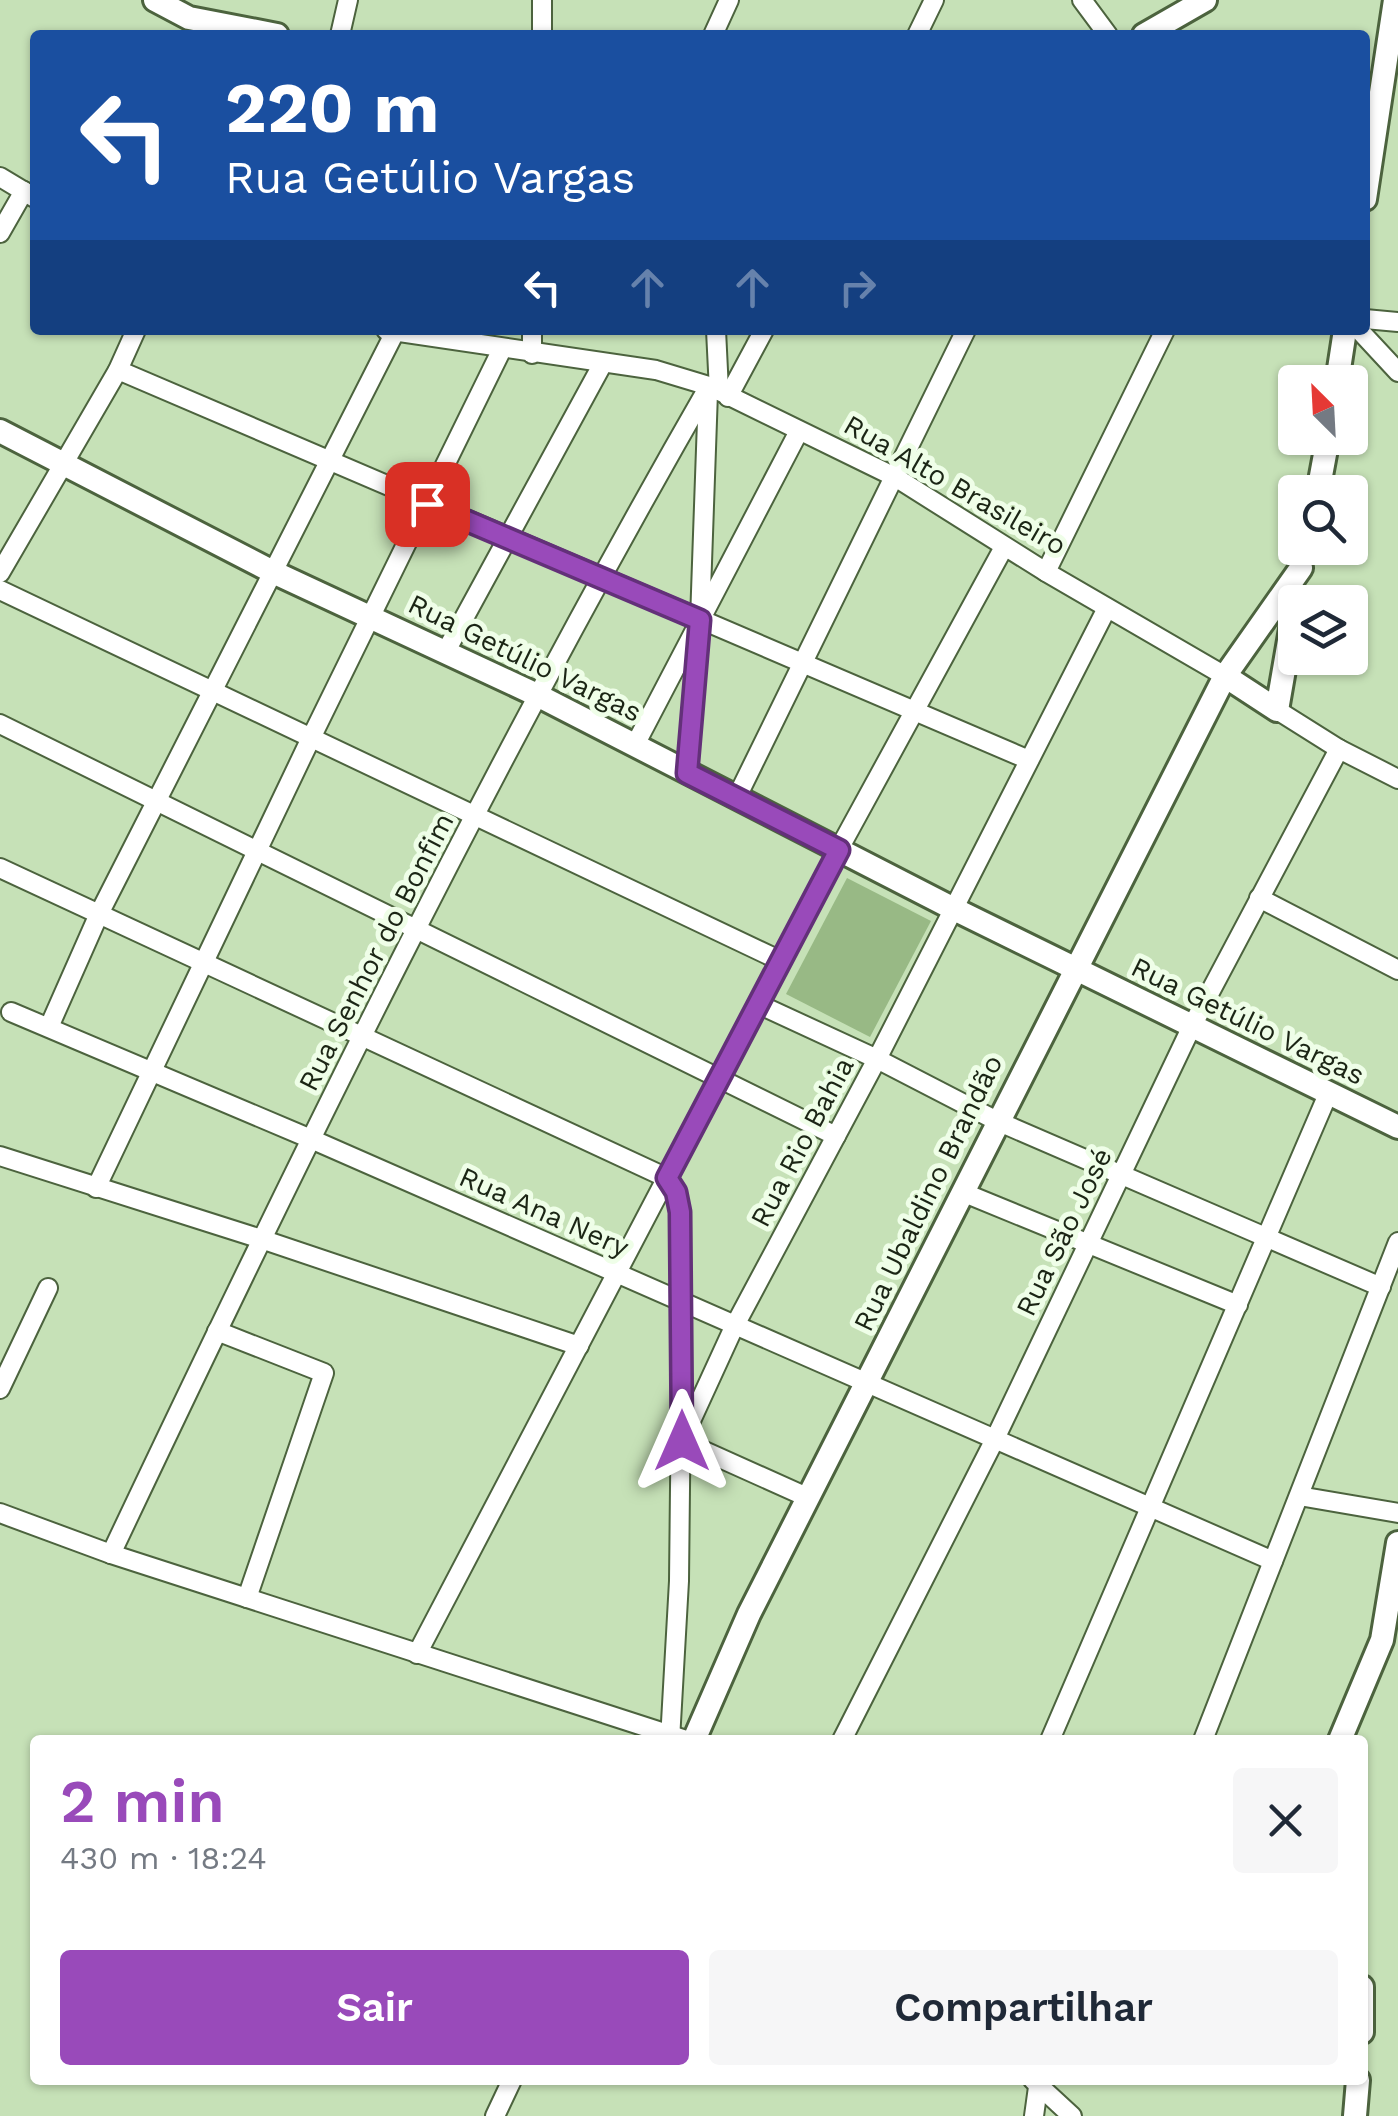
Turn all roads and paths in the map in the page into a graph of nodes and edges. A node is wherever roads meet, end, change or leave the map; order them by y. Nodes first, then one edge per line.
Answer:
1 (155, 0) edge
2 (348, 0) edge
3 (542, 0) edge
4 (729, 0) edge
5 (934, 0) edge
6 (1082, 0) edge
7 (1205, 0) edge
8 (1395, 0) edge
9 (251, 30) edge
10 (341, 30) edge
11 (542, 30) edge
12 (715, 30) edge
13 (919, 30) edge
14 (1104, 30) edge
15 (1153, 30) edge
16 (1370, 165) edge
17 (0, 177) edge
18 (30, 195) edge
19 (0, 233) edge
20 (1370, 319) edge
21 (1398, 322) edge
22 (134, 335) edge
23 (388, 335) edge
24 (415, 335) edge
25 (532, 335) edge
26 (716, 335) edge
27 (760, 335) edge
28 (964, 335) edge
29 (1162, 335) edge
30 (1344, 335) edge
31 (1364, 335) edge
32 (502, 349) junction
33 (532, 354) junction
34 (602, 365) junction
35 (1340, 365) edge
36 (118, 370) junction
37 (1398, 372) edge
38 (719, 391) junction
39 (799, 430) junction
40 (0, 431) edge
41 (329, 462) junction
42 (62, 464) junction
43 (894, 477) junction
44 (427, 504) junction
45 (9, 537) edge
46 (510, 539) junction
47 (1004, 547) junction
48 (1299, 565) edge
49 (273, 572) junction
50 (1046, 572) junction
51 (0, 573) edge
52 (599, 577) junction
53 (0, 590) edge
54 (1107, 608) junction
55 (371, 616) junction
56 (700, 620) junction
57 (445, 653) junction
58 (802, 664) junction
59 (1283, 675) edge
60 (1224, 676) junction
61 (212, 691) junction
62 (537, 695) junction
63 (1277, 710) junction
64 (913, 711) junction
65 (0, 724) edge
66 (310, 738) junction
67 (635, 745) junction
68 (1339, 749) junction
69 (1029, 760) junction
70 (687, 773) junction
71 (1398, 778) edge
72 (736, 799) junction
73 (156, 801) junction
74 (476, 816) junction
75 (839, 850) junction
76 (258, 851) junction
77 (0, 868) edge
78 (1260, 898) junction
79 (954, 909) junction
80 (99, 914) junction
81 (417, 930) junction
82 (780, 961) junction
83 (202, 962) junction
84 (1074, 968) junction
85 (1398, 970) edge
86 (758, 1004) junction
87 (11, 1012) dead end
88 (48, 1027) junction
89 (1191, 1028) junction
90 (364, 1036) junction
91 (878, 1059) junction
92 (150, 1070) junction
93 (719, 1078) junction
94 (1328, 1094) junction
95 (997, 1121) junction
96 (1398, 1127) edge
97 (836, 1136) junction
98 (311, 1138) junction
99 (0, 1156) edge
100 (1121, 1177) junction
101 (667, 1178) junction
102 (96, 1188) junction
103 (962, 1192) junction
104 (261, 1238) junction
105 (1266, 1240) junction
106 (1088, 1241) junction
107 (1398, 1242) edge
108 (617, 1274) junction
109 (1380, 1286) junction
110 (48, 1288) dead end
111 (682, 1303) junction
112 (1238, 1305) junction
113 (734, 1327) junction
114 (217, 1331) junction
115 (579, 1346) junction
116 (866, 1384) junction
117 (0, 1389) edge
118 (682, 1441) junction
119 (994, 1441) junction
120 (1298, 1496) junction
121 (808, 1498) junction
122 (1150, 1507) junction
123 (0, 1513) edge
124 (1398, 1513) edge
125 (1398, 1543) edge
126 (111, 1554) junction
127 (1273, 1562) junction
128 (248, 1598) junction
129 (418, 1654) junction
130 (669, 1735) edge
131 (681, 1735) edge
132 (683, 1735) edge
133 (845, 1735) edge
134 (1052, 1735) edge
135 (1206, 1735) edge
136 (1342, 1735) edge
137 (510, 2085) edge
138 (1036, 2085) edge
139 (1037, 2085) edge
140 (1357, 2085) edge
141 (496, 2116) edge
142 (1034, 2116) edge
143 (1072, 2116) edge
144 (1354, 2116) edge

1 - 9 street
2 - 10 street
3 - 11 street
4 - 12 street
5 - 13 street
6 - 14 street
7 - 15 street
8 - 16 street
17 - 18 street
18 - 19 street
20 - 21 street
22 - 36 street
23 - 41 street
24 - 32 street, Rua Alto Brasileiro
25 - 33 street
26 - 38 street
27 - 38 street, Rua Senhor do Bonfim
28 - 43 street
29 - 50 street
30 - 35 street
31 - 37 street
32 - 33 street, Rua Alto Brasileiro
32 - 44 street
33 - 34 street, Rua Alto Brasileiro
34 - 38 street, Rua Alto Brasileiro
34 - 46 street
36 - 41 street
36 - 42 street
38 - 39 street, Rua Alto Brasileiro
38 - 52 street, Rua Senhor do Bonfim
38 - 56 street
39 - 43 street, Rua Alto Brasileiro
39 - 56 street
40 - 42 street, Rua Getúlio Vargas
41 - 44 street
41 - 49 street
42 - 45 street
42 - 49 street, Rua Getúlio Vargas
43 - 47 street, Rua Alto Brasileiro
43 - 58 street
44 - 46 street
44 - 55 street
45 - 51 street
46 - 52 street
46 - 57 street
47 - 50 street, Rua Alto Brasileiro
47 - 64 street
48 - 60 street, Rua Ubaldino Brandão
49 - 55 street, Rua Getúlio Vargas
49 - 61 street
50 - 54 street, Rua Alto Brasileiro
52 - 56 street
52 - 62 street, Rua Senhor do Bonfim
53 - 61 street
54 - 60 street, Rua Alto Brasileiro
54 - 69 street, Rua Rio Bahia
55 - 57 street, Rua Getúlio Vargas
55 - 66 street
56 - 58 street
56 - 67 street
56 - 70 street
57 - 62 street, Rua Getúlio Vargas
58 - 64 street
58 - 72 street
59 - 63 street
60 - 63 street, Rua Alto Brasileiro
60 - 84 street, Rua Ubaldino Brandão
61 - 66 street
61 - 73 street
62 - 67 street, Rua Getúlio Vargas
62 - 74 street, Rua Senhor do Bonfim
63 - 68 street, Rua Alto Brasileiro
64 - 69 street
64 - 75 street
65 - 73 street
66 - 74 street
66 - 76 street
67 - 70 street, Rua Getúlio Vargas
68 - 71 street, Rua Alto Brasileiro
68 - 78 street, Rua São José
69 - 79 street, Rua Rio Bahia
70 - 72 street, Rua Getúlio Vargas
72 - 75 street, Rua Getúlio Vargas
73 - 76 street
73 - 80 street
74 - 81 street, Rua Senhor do Bonfim
74 - 82 street
75 - 79 street, Rua Getúlio Vargas
75 - 82 street
76 - 81 street
76 - 83 street
77 - 80 street
78 - 85 street
78 - 89 street, Rua São José
79 - 84 street, Rua Getúlio Vargas
79 - 91 street, Rua Rio Bahia
80 - 83 street
80 - 88 street
81 - 90 street, Rua Senhor do Bonfim
81 - 93 street
82 - 86 street
83 - 90 street
83 - 92 street
84 - 89 street, Rua Getúlio Vargas
84 - 95 street, Rua Ubaldino Brandão
86 - 91 street
86 - 93 street
87 - 88 street, Rua Ana Nery
88 - 92 street, Rua Ana Nery
89 - 94 street, Rua Getúlio Vargas
89 - 100 street, Rua São José
90 - 98 street, Rua Senhor do Bonfim
90 - 101 street
91 - 95 street
91 - 97 street, Rua Rio Bahia
92 - 98 street, Rua Ana Nery
92 - 102 street
93 - 97 street
93 - 101 street
94 - 96 street, Rua Getúlio Vargas
94 - 105 street
95 - 100 street
95 - 103 street, Rua Ubaldino Brandão
97 - 113 street, Rua Rio Bahia
98 - 104 street, Rua Senhor do Bonfim
98 - 108 street, Rua Ana Nery
99 - 102 street
100 - 105 street
100 - 106 street, Rua São José
101 - 108 street
101 - 111 street
102 - 104 street
103 - 106 street
103 - 116 street, Rua Ubaldino Brandão
104 - 114 street, Rua Senhor do Bonfim
104 - 115 street
105 - 109 street
105 - 112 street
106 - 112 street
106 - 119 street, Rua São José
107 - 109 street
108 - 111 street, Rua Ana Nery
108 - 115 street
109 - 120 street
110 - 117 street
111 - 113 street, Rua Ana Nery
111 - 118 street
112 - 122 street
113 - 116 street, Rua Ana Nery
113 - 118 street, Rua Rio Bahia
114 - 126 street, Rua Senhor do Bonfim
114 - 128 street
115 - 129 street
116 - 119 street, Rua Ana Nery
116 - 121 street, Rua Ubaldino Brandão
118 - 121 street
118 - 131 street, Rua Rio Bahia
119 - 122 street, Rua Ana Nery
119 - 133 street, Rua São José
120 - 124 street
120 - 127 street
121 - 132 street, Rua Ubaldino Brandão
122 - 127 street, Rua Ana Nery
122 - 134 street
123 - 126 street
125 - 136 street
126 - 128 street
127 - 135 street
128 - 129 street
129 - 130 street
137 - 141 street
138 - 142 street
139 - 143 street
140 - 144 street

